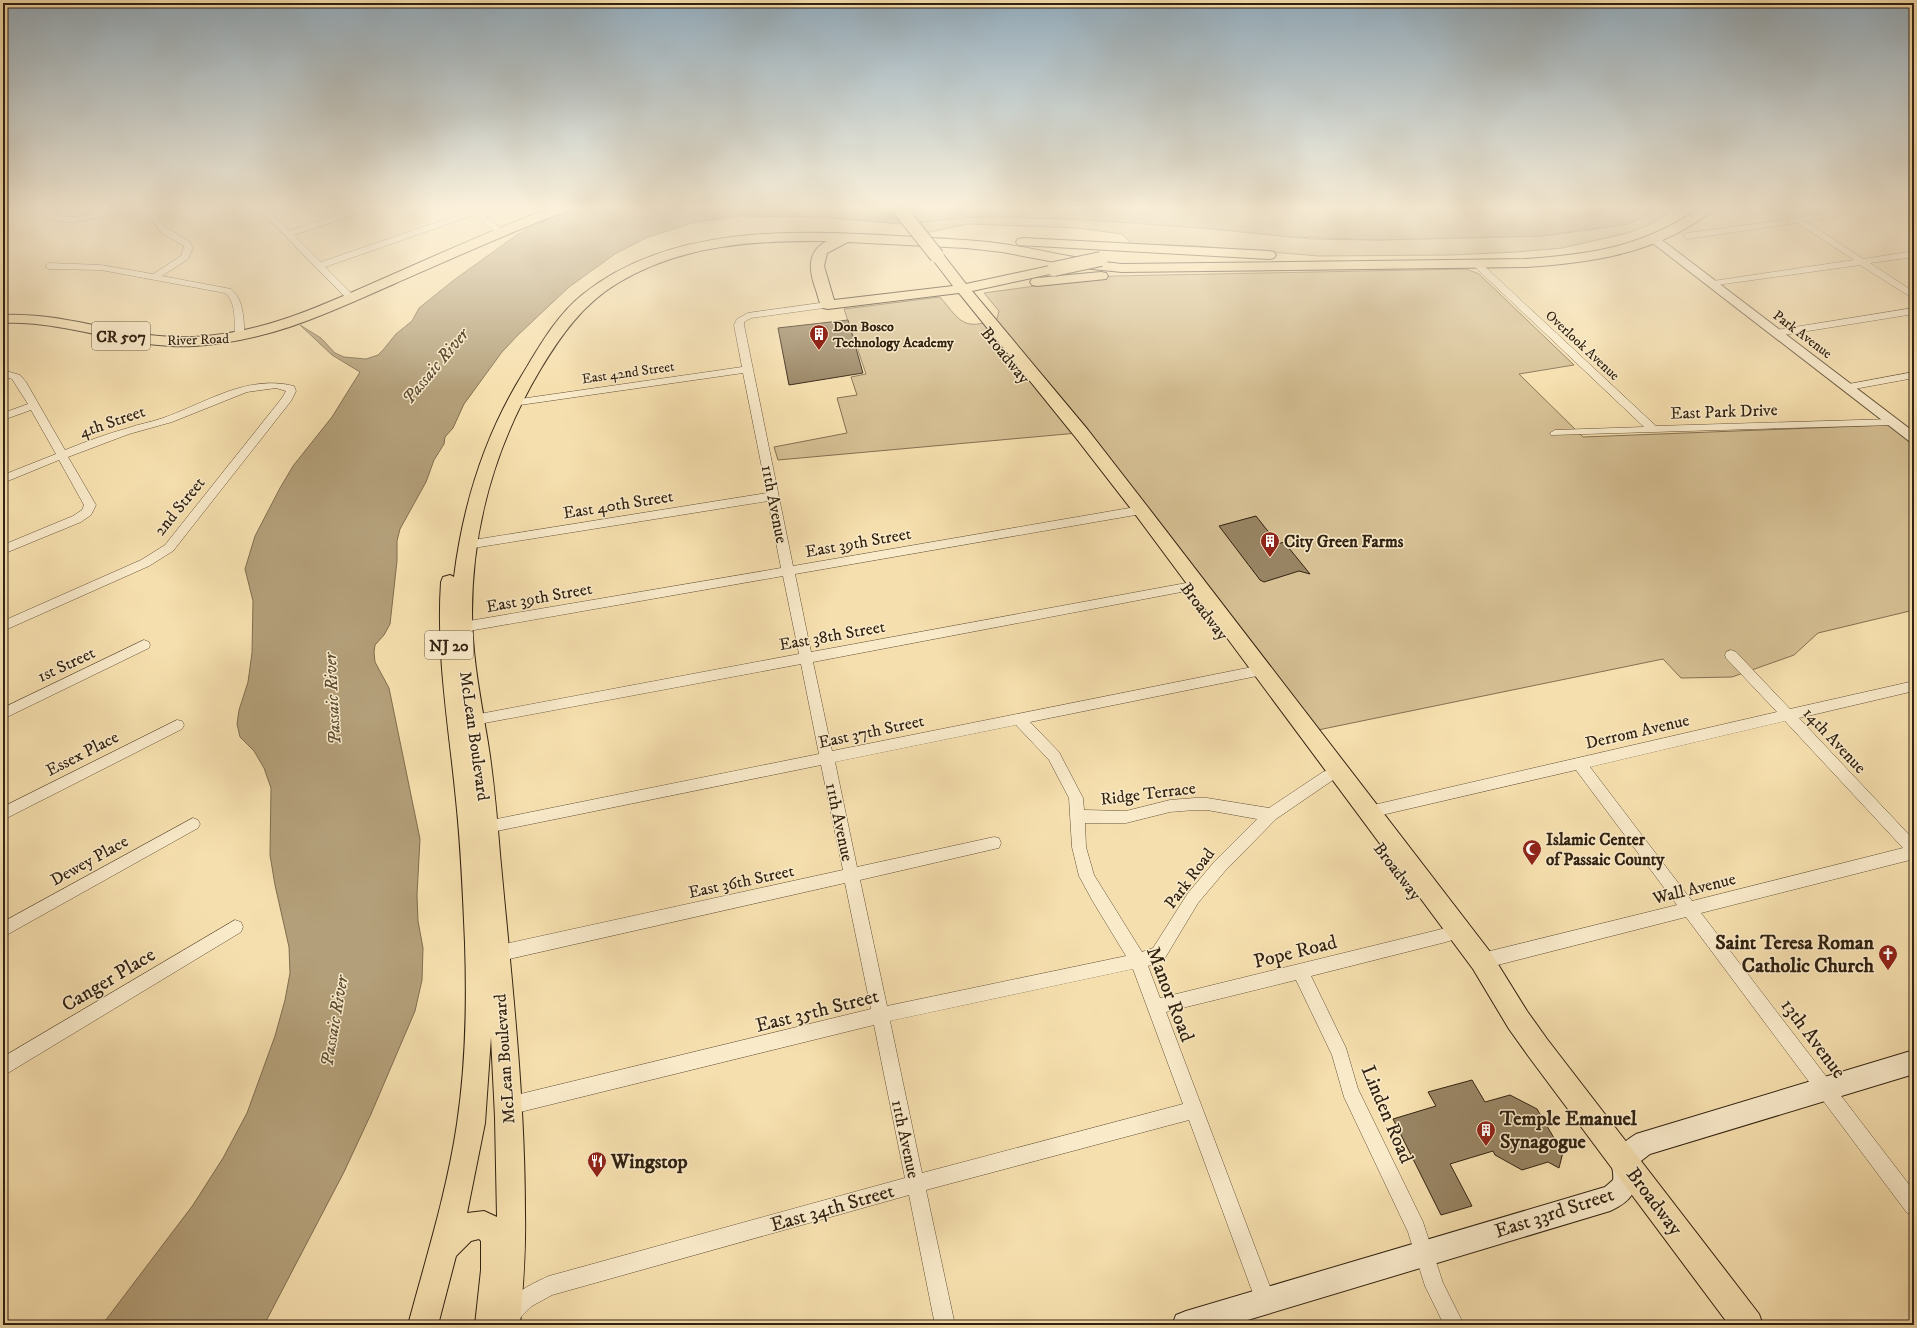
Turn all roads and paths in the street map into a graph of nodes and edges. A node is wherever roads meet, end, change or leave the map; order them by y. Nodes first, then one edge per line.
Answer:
1 (106, 268) edge
2 (168, 268) edge
3 (321, 268) edge
4 (419, 268) edge
5 (624, 268) edge
6 (637, 268) edge
7 (937, 268) edge
8 (941, 268) edge
9 (952, 268) edge
10 (1059, 268) edge
11 (1110, 268) edge
12 (1250, 268) joint
13 (1481, 268) edge
14 (1692, 268) edge
15 (1821, 268) edge
16 (1870, 268) edge
17 (817, 270) edge
18 (154, 277) junction
19 (1006, 281) junction
20 (1713, 284) junction
21 (958, 289) junction
22 (916, 294) junction
23 (1914, 296) edge
24 (346, 300) junction
25 (828, 305) junction
26 (1914, 311) edge
27 (3, 319) edge
28 (983, 321) junction
29 (1777, 333) junction
30 (240, 337) junction
31 (747, 369) junction
32 (3, 373) edge
33 (1914, 375) edge
34 (1849, 387) junction
35 (232, 395) joint
36 (513, 403) junction
37 (34, 405) junction
38 (3, 417) edge
39 (1894, 422) junction
40 (1653, 429) junction
41 (1555, 434) dead end
42 (1914, 438) edge
43 (63, 456) junction
44 (3, 479) edge
45 (773, 496) junction
46 (1136, 511) junction
47 (467, 545) junction
48 (3, 550) edge
49 (788, 571) junction
50 (1192, 586) junction
51 (3, 626) edge
52 (463, 627) junction
53 (144, 645) dead end
54 (1730, 655) dead end
55 (806, 658) junction
56 (1256, 671) junction
57 (1914, 686) edge
58 (3, 714) edge
59 (1788, 715) junction
60 (1018, 719) junction
61 (474, 720) junction
62 (177, 725) dead end
63 (827, 758) junction
64 (1579, 763) junction
65 (1328, 776) junction
66 (1369, 812) junction
67 (3, 814) edge
68 (1271, 815) junction
69 (1078, 816) junction
70 (193, 824) dead end
71 (487, 826) junction
72 (994, 843) dead end
73 (1914, 851) edge
74 (851, 876) junction
75 (1689, 909) junction
76 (235, 927) dead end
77 (3, 930) edge
78 (1446, 935) junction
79 (496, 954) junction
80 (1138, 960) junction
81 (1482, 961) junction
82 (1300, 971) junction
83 (1155, 1007) junction
84 (880, 1015) junction
85 (1518, 1020) junction
86 (1914, 1062) edge
87 (3, 1067) edge
88 (1825, 1089) junction
89 (508, 1106) junction
90 (1194, 1110) junction
91 (1625, 1161) junction
92 (915, 1184) junction
93 (1914, 1206) edge
94 (442, 1251) junction
95 (1424, 1253) junction
96 (1265, 1300) junction
97 (500, 1324) edge
98 (423, 1325) edge
99 (945, 1325) edge
100 (1186, 1325) edge
101 (1454, 1325) edge
102 (1748, 1325) edge

1 - 18 street
2 - 18 street
3 - 24 street
4 - 24 main road, CR 507
5 - 94 main road, McLean Boulevard / NJ 20
6 - 36 main road, McLean Boulevard / NJ 20
7 - 22 main road
8 - 21 main road, Broadway
9 - 19 main road
10 - 19 main road, bridge
11 - 12 main road, McLean Boulevard / NJ 20
12 - 28 main road
13 - 40 street, Overlook Avenue
14 - 20 street, Park Avenue
15 - 20 street
16 - 23 street
17 - 25 main road
18 - 30 street
19 - 21 main road
20 - 29 street, Park Avenue
21 - 22 main road
21 - 28 main road, Broadway
22 - 25 main road
24 - 30 main road, River Road / CR 507
25 - 31 street, 11th Avenue
26 - 29 street
27 - 30 main road, River Road / CR 507
28 - 46 main road, Broadway
29 - 34 street, Park Avenue
31 - 36 street, East 42nd Street
31 - 45 street, 11th Avenue
32 - 37 street
33 - 34 street
34 - 39 street, Park Avenue
35 - 43 street, 4th Street
35 - 51 street, 2nd Street
36 - 47 main road, McLean Boulevard / NJ 20
37 - 38 street
37 - 43 street
39 - 40 street, East Park Drive
39 - 42 street, Park Avenue
40 - 41 street, East Park Drive
43 - 44 street, 4th Street
43 - 48 street
45 - 47 street, East 40th Street
45 - 49 street, 11th Avenue
46 - 49 street, East 39th Street
46 - 50 main road, Broadway
47 - 52 main road, McLean Boulevard / NJ 20
49 - 52 street, East 39th Street
49 - 55 street, 11th Avenue
50 - 55 street, East 38th Street
50 - 56 main road, Broadway
52 - 61 main road, McLean Boulevard / NJ 20
53 - 58 street, 1st Street
54 - 59 street, 14th Avenue
55 - 61 street, East 38th Street
55 - 63 street, 11th Avenue
56 - 60 street, East 37th Street
56 - 65 main road, Broadway
56 - 66 main road, Broadway
57 - 59 street, Derrom Avenue
59 - 64 street, Derrom Avenue
59 - 73 street, 14th Avenue
60 - 63 street, East 37th Street
60 - 69 street, Manor Road
61 - 71 main road, McLean Boulevard / NJ 20
62 - 67 street, Essex Place
63 - 71 street, East 37th Street
63 - 74 street, 11th Avenue
64 - 66 street, Derrom Avenue
64 - 75 street, 13th Avenue
65 - 68 street
65 - 78 main road, Broadway
66 - 81 main road, Broadway
68 - 69 street, Ridge Terrace
68 - 80 street, Park Road
69 - 80 street, Manor Road
70 - 77 street, Dewey Place
71 - 79 main road, McLean Boulevard / NJ 20
72 - 74 street, East 36th Street
73 - 75 street, Wall Avenue
74 - 79 street, East 36th Street
74 - 84 street, 11th Avenue
75 - 81 street, Wall Avenue
75 - 88 street, 13th Avenue
76 - 87 street, Canger Place
78 - 82 street, Pope Road
78 - 85 main road, Broadway
79 - 89 main road, McLean Boulevard / NJ 20
80 - 83 street, Manor Road
80 - 84 street, East 35th Street
81 - 85 main road, Broadway
82 - 83 street, Pope Road
82 - 95 street, Linden Road
83 - 90 street, Manor Road
84 - 89 street, East 35th Street
84 - 92 street, 11th Avenue
85 - 91 main road, Broadway
86 - 88 main road, East 33rd Street
88 - 91 main road, East 33rd Street
88 - 93 street, 13th Avenue
89 - 97 main road, McLean Boulevard / NJ 20
90 - 92 street, East 34th Street
90 - 96 street, Manor Road
91 - 95 main road, East 33rd Street
91 - 102 main road, Broadway
92 - 97 street, East 34th Street
92 - 99 street, 11th Avenue
94 - 97 main road
94 - 98 main road, McLean Boulevard / NJ 20
95 - 96 main road, East 33rd Street
95 - 101 street, Linden Road
96 - 100 main road, East 33rd Street

